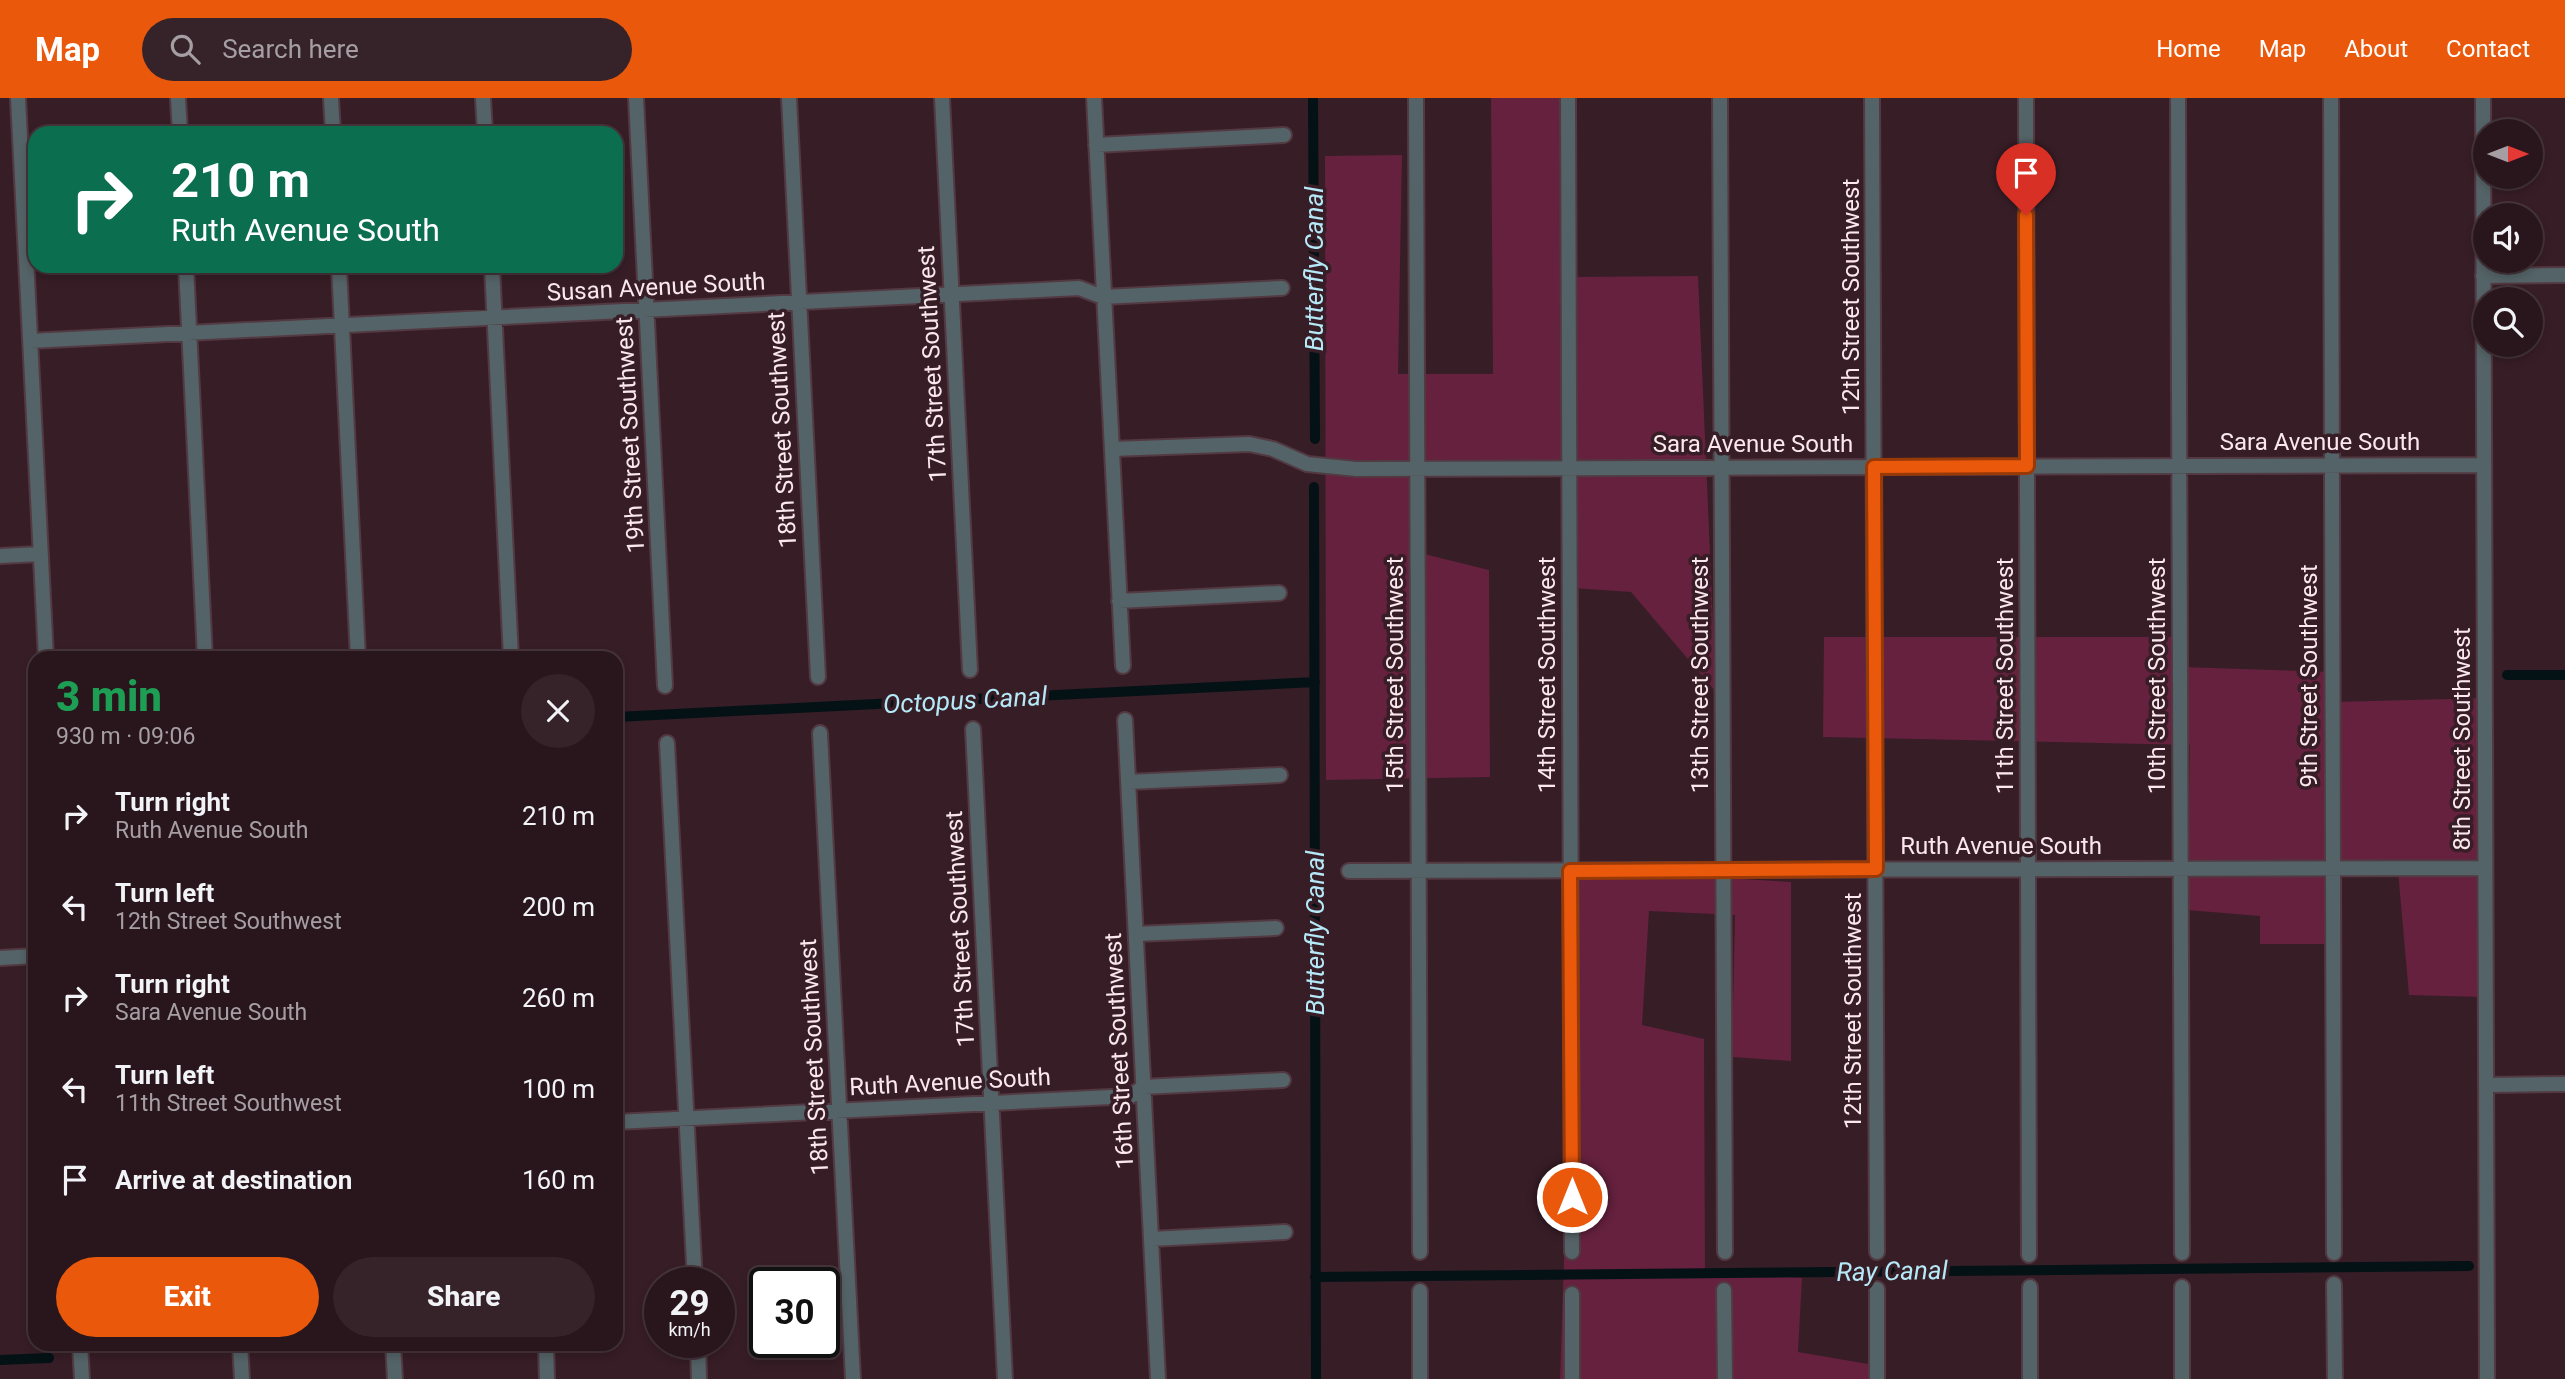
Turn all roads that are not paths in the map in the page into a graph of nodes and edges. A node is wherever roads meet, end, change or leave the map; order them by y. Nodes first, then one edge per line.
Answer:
1 (18, 98) edge
2 (178, 98) edge
3 (331, 98) edge
4 (483, 98) edge
5 (636, 98) edge
6 (789, 98) edge
7 (942, 98) edge
8 (1094, 98) edge
9 (1416, 98) edge
10 (1568, 98) edge
11 (1720, 98) edge
12 (1872, 98) edge
13 (2026, 98) edge
14 (2178, 98) edge
15 (2331, 98) edge
16 (2483, 98) edge
17 (180, 126) edge
18 (333, 126) edge
19 (485, 126) edge
20 (1284, 135) dead end
21 (1096, 145) junction
22 (186, 273) edge
23 (339, 273) edge
24 (492, 273) edge
25 (2565, 275) edge
26 (2483, 276) junction
27 (1282, 288) dead end
28 (951, 295) junction
29 (1103, 297) junction
30 (799, 303) junction
31 (646, 310) junction
32 (494, 317) junction
33 (342, 325) junction
34 (189, 333) junction
35 (30, 341) junction
36 (1112, 449) junction
37 (2331, 465) junction
38 (2484, 465) junction
39 (2027, 466) junction
40 (2179, 466) junction
41 (1569, 467) junction
42 (1722, 467) junction
43 (1874, 467) junction
44 (1418, 468) junction
45 (40, 554) junction
46 (0, 556) edge
47 (1279, 593) dead end
48 (1119, 601) junction
49 (46, 651) edge
50 (205, 651) edge
51 (358, 651) edge
52 (511, 651) edge
53 (1123, 666) dead end
54 (970, 670) dead end
55 (818, 677) dead end
56 (665, 686) dead end
57 (1125, 720) dead end
58 (973, 729) dead end
59 (820, 733) dead end
60 (667, 743) dead end
61 (1280, 775) dead end
62 (1128, 782) junction
63 (2333, 868) junction
64 (2485, 868) junction
65 (1876, 869) junction
66 (2028, 869) junction
67 (2180, 869) junction
68 (1723, 870) junction
69 (1349, 871) dead end
70 (1418, 871) junction
71 (1570, 871) junction
72 (1276, 928) dead end
73 (1136, 934) junction
74 (28, 956) edge
75 (0, 958) edge
76 (1283, 1080) dead end
77 (2565, 1084) edge
78 (2486, 1085) junction
79 (1143, 1087) junction
80 (992, 1103) junction
81 (839, 1111) junction
82 (687, 1118) junction
83 (623, 1122) edge
84 (1285, 1232) dead end
85 (1151, 1239) junction
86 (1420, 1252) dead end
87 (1572, 1252) dead end
88 (1725, 1252) dead end
89 (1877, 1252) dead end
90 (2334, 1253) dead end
91 (2182, 1254) dead end
92 (2029, 1255) dead end
93 (694, 1267) edge
94 (2334, 1284) dead end
95 (2030, 1287) dead end
96 (2182, 1287) dead end
97 (1877, 1289) dead end
98 (1724, 1290) dead end
99 (1420, 1292) dead end
100 (1572, 1294) dead end
101 (80, 1351) edge
102 (240, 1351) edge
103 (393, 1351) edge
104 (546, 1351) edge
105 (698, 1358) edge
106 (82, 1379) edge
107 (242, 1379) edge
108 (395, 1379) edge
109 (547, 1379) edge
110 (699, 1379) edge
111 (853, 1379) edge
112 (1005, 1379) edge
113 (1158, 1379) edge
114 (1420, 1379) edge
115 (1572, 1379) edge
116 (1725, 1379) edge
117 (1877, 1379) edge
118 (2030, 1379) edge
119 (2182, 1379) edge
120 (2335, 1379) edge
121 (2487, 1379) edge

1 - 35 street
2 - 17 street
3 - 18 street
4 - 19 street
5 - 31 street, 19th Street Southwest
6 - 30 street, 18th Street Southwest
7 - 28 street, 17th Street Southwest
8 - 21 street
9 - 44 street, 15th Street Southwest
10 - 41 street, 14th Street Southwest
11 - 42 street, 13th Street Southwest
12 - 43 street, 12th Street Southwest
13 - 39 street, 11th Street Southwest
14 - 40 street, 10th Street Southwest
15 - 37 street, 9th Street Southwest
16 - 26 street, 8th Street Southwest
20 - 21 street
21 - 29 street
22 - 34 street
23 - 33 street
24 - 32 street
25 - 26 street
26 - 38 street, 8th Street Southwest
27 - 29 street, Susan Avenue South
28 - 29 street, Susan Avenue South
28 - 30 street, Susan Avenue South
28 - 54 street, 17th Street Southwest
29 - 36 street
30 - 31 street, Susan Avenue South
30 - 55 street, 18th Street Southwest
31 - 32 street, Susan Avenue South
31 - 56 street, 19th Street Southwest
32 - 33 street, Susan Avenue South
32 - 52 street
33 - 34 street, Susan Avenue South
33 - 51 street
34 - 35 street, Susan Avenue South
34 - 50 street
35 - 45 street
36 - 44 street, Sara Avenue South
36 - 48 street
37 - 38 street, Sara Avenue South
37 - 40 street, Sara Avenue South
37 - 63 street, 9th Street Southwest
38 - 64 street, 8th Street Southwest
39 - 40 street, Sara Avenue South
39 - 43 street, Sara Avenue South
39 - 66 street, 11th Street Southwest
40 - 67 street, 10th Street Southwest
41 - 42 street, Sara Avenue South
41 - 44 street, Sara Avenue South
41 - 71 street, 14th Street Southwest
42 - 43 street, Sara Avenue South
42 - 68 street, 13th Street Southwest
43 - 65 street, 12th Street Southwest
44 - 70 street, 15th Street Southwest
45 - 46 street
45 - 49 street
47 - 48 street
48 - 53 street
57 - 62 street, 16th Street Southwest
58 - 80 street, 17th Street Southwest
59 - 81 street, 18th Street Southwest
60 - 82 street
61 - 62 street
62 - 73 street, 16th Street Southwest
63 - 64 street, Ruth Avenue South
63 - 67 street, Ruth Avenue South
63 - 90 street, 9th Street Southwest
64 - 78 street, 8th Street Southwest
65 - 66 street, Ruth Avenue South
65 - 68 street, Ruth Avenue South
65 - 89 street, 12th Street Southwest
66 - 67 street, Ruth Avenue South
66 - 92 street, 11th Street Southwest
67 - 91 street, 10th Street Southwest
68 - 71 street, Ruth Avenue South
68 - 88 street, 13th Street Southwest
69 - 70 street, Ruth Avenue South
70 - 71 street, Ruth Avenue South
70 - 86 street, 15th Street Southwest
71 - 87 street, 14th Street Southwest
72 - 73 street
73 - 79 street, 16th Street Southwest
74 - 75 street
76 - 79 street, Ruth Avenue South
77 - 78 street
78 - 121 street, 8th Street Southwest
79 - 80 street, Ruth Avenue South
79 - 85 street, 16th Street Southwest
80 - 81 street, Ruth Avenue South
80 - 112 street, 17th Street Southwest
81 - 82 street, Ruth Avenue South
81 - 111 street, 18th Street Southwest
82 - 83 street, Ruth Avenue South
82 - 93 street
84 - 85 street
85 - 113 street, 16th Street Southwest
94 - 120 street
95 - 118 street
96 - 119 street
97 - 117 street
98 - 116 street
99 - 114 street
100 - 115 street
101 - 106 street
102 - 107 street
103 - 108 street
104 - 109 street
105 - 110 street

